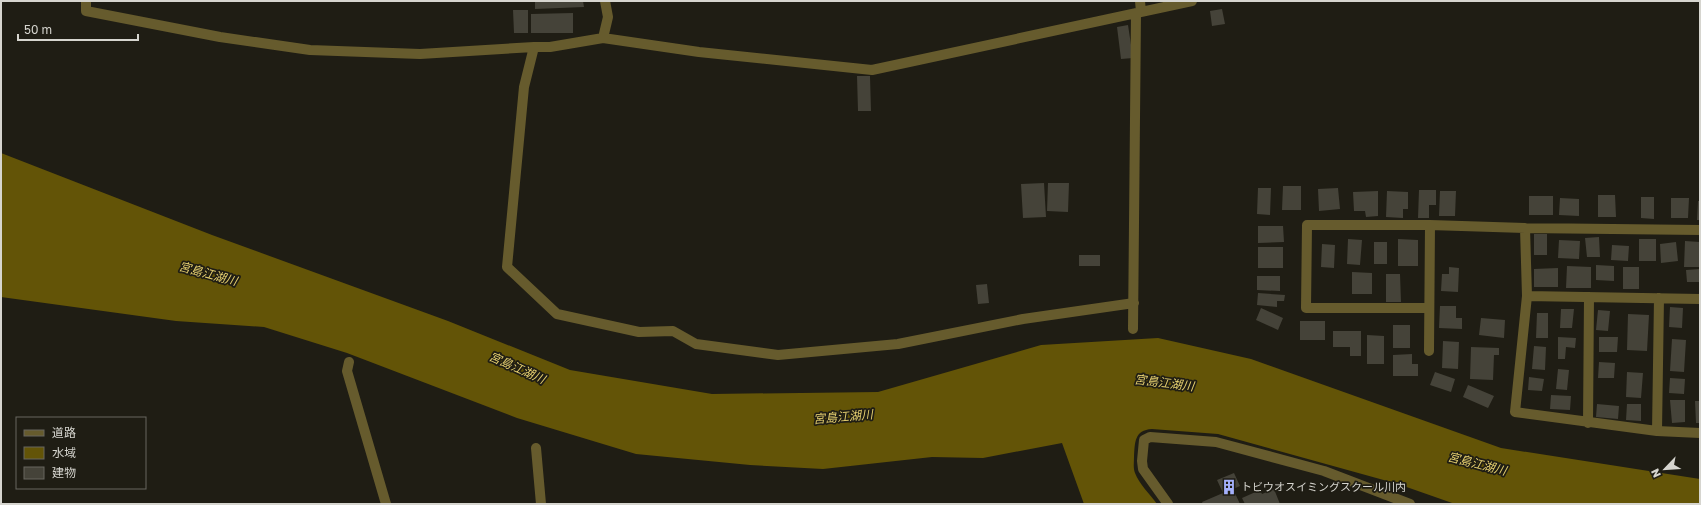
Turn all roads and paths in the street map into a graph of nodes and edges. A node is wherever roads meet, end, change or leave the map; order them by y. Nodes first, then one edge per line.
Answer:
1 (86, 1) edge
2 (605, 1) edge
3 (1140, 1) edge
4 (1192, 1) edge
5 (1138, 13) junction
6 (603, 38) junction
7 (534, 47) junction
8 (1430, 226) junction
9 (1526, 228) junction
10 (1700, 230) edge
11 (1527, 296) junction
12 (1588, 298) junction
13 (1659, 298) junction
14 (1700, 299) edge
15 (1134, 303) junction
16 (1430, 308) junction
17 (1133, 329) dead end
18 (1429, 351) dead end
19 (349, 362) dead end
20 (1588, 423) junction
21 (1657, 430) junction
22 (1700, 433) edge
23 (536, 448) dead end
24 (386, 504) edge
25 (541, 504) edge
26 (1168, 504) edge
27 (1410, 504) edge

1 - 7 street
2 - 6 street
3 - 5 street
4 - 5 street
5 - 6 street
5 - 15 street
6 - 7 street
7 - 15 street
8 - 9 street
8 - 16 street
8 - 16 street
9 - 10 street
9 - 11 street
11 - 12 street
11 - 20 street
12 - 13 street
12 - 20 street
13 - 14 street
13 - 21 street
15 - 17 street
16 - 18 street
19 - 24 street
20 - 21 street
21 - 22 street
23 - 25 street
26 - 27 street

